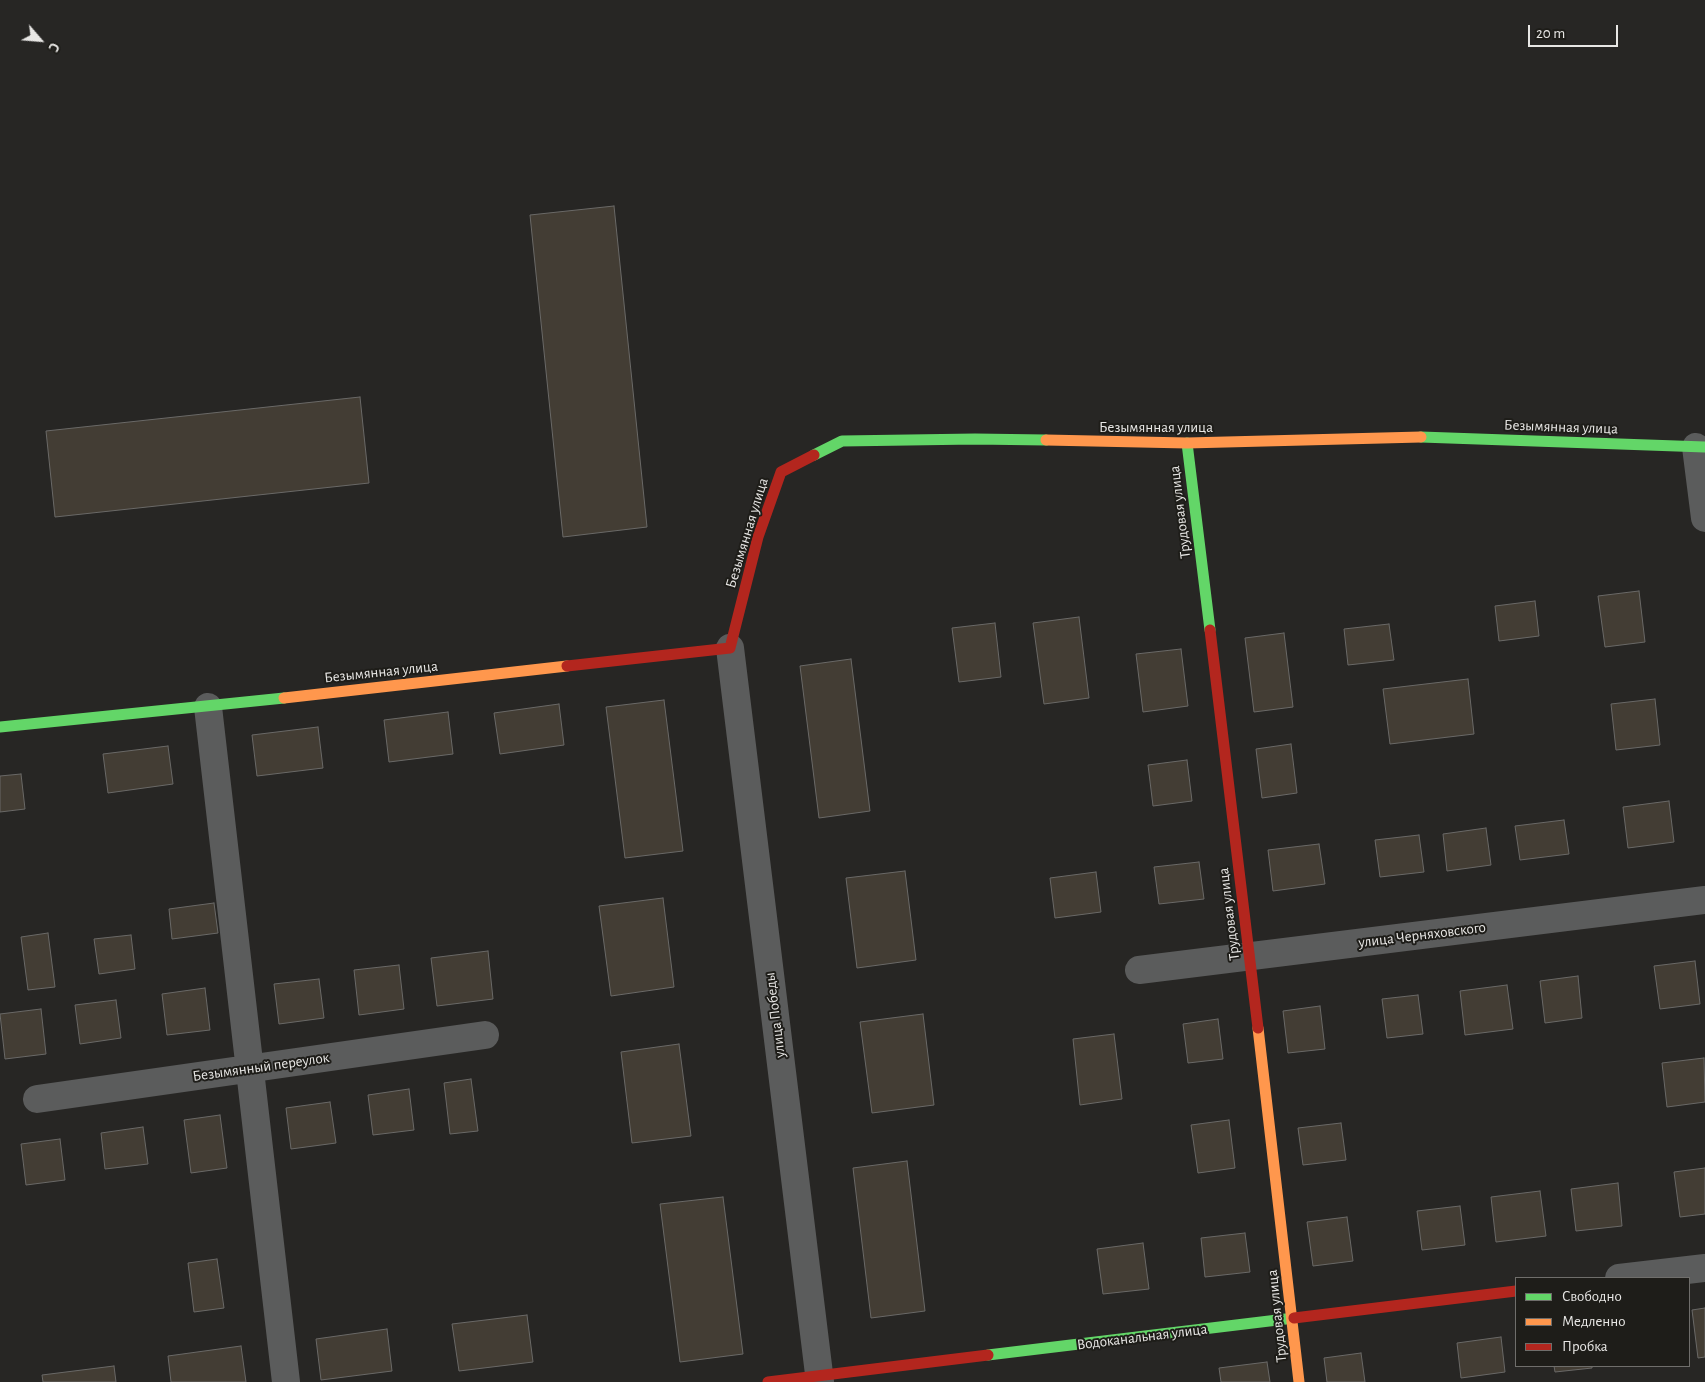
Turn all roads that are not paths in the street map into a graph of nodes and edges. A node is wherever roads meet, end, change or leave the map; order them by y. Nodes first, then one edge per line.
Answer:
1 (1187, 443) junction
2 (1700, 447) edge
3 (1705, 518) edge
4 (730, 648) junction
5 (208, 707) junction
6 (0, 727) edge
7 (1705, 900) edge
8 (1250, 956) junction
9 (1139, 970) dead end
10 (485, 1035) dead end
11 (249, 1068) junction
12 (37, 1099) dead end
13 (1705, 1268) edge
14 (1628, 1277) edge
15 (1515, 1291) edge
16 (1292, 1319) junction
17 (820, 1379) edge
18 (286, 1382) edge
19 (768, 1382) edge
20 (1299, 1382) edge

1 - 2 street, Безымянная улица
1 - 4 street, Безымянная улица
1 - 8 street, Трудовая улица
2 - 3 street
4 - 5 street, Безымянная улица
4 - 17 street, улица Победы
5 - 6 street, Безымянная улица
5 - 11 street
7 - 8 street, улица Черняховского
8 - 9 street, улица Черняховского
8 - 16 street, Трудовая улица
10 - 11 street, Безымянный переулок
11 - 12 street, Безымянный переулок
11 - 18 street
13 - 14 street
15 - 16 street, Водоканальная улица
16 - 17 street, Водоканальная улица
16 - 20 street, Трудовая улица
17 - 19 street, Водоканальная улица

